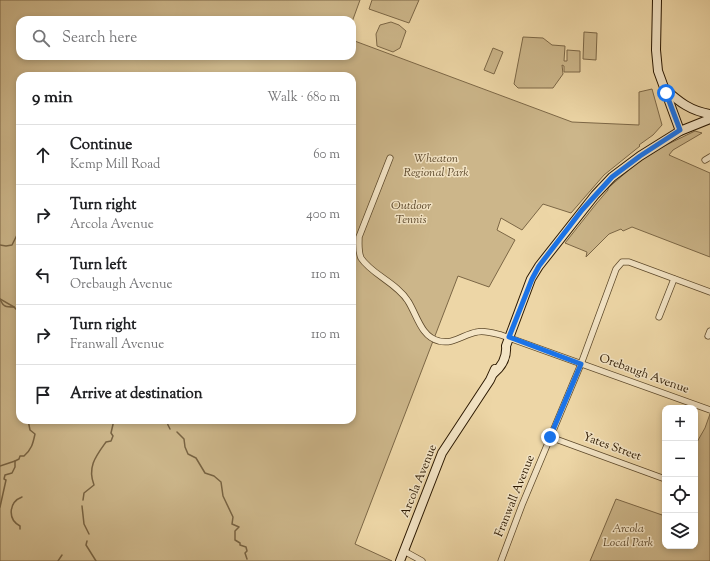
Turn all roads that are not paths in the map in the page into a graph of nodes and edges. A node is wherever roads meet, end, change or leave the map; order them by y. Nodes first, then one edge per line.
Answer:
1 (657, 0) edge
2 (664, 87) junction
3 (710, 114) edge
4 (710, 119) edge
5 (680, 130) junction
6 (390, 158) dead end
7 (674, 279) junction
8 (710, 292) edge
9 (659, 317) dead end
10 (509, 337) junction
11 (581, 364) junction
12 (710, 410) edge
13 (550, 437) junction
14 (662, 478) edge
15 (404, 552) junction
16 (400, 561) edge
17 (422, 561) edge
18 (501, 561) edge

1 - 2 street
2 - 3 street
2 - 5 street
4 - 5 street, Arcola Avenue
5 - 10 street, Arcola Avenue
6 - 10 street, Orebaugh Avenue
7 - 8 street
7 - 9 street
7 - 11 street, Franwall Avenue
10 - 11 street, Orebaugh Avenue
10 - 15 street, Arcola Avenue
11 - 12 street, Orebaugh Avenue
11 - 13 street, Franwall Avenue
13 - 14 street, Yates Street
13 - 18 street, Franwall Avenue
15 - 16 street, Arcola Avenue
15 - 17 street

